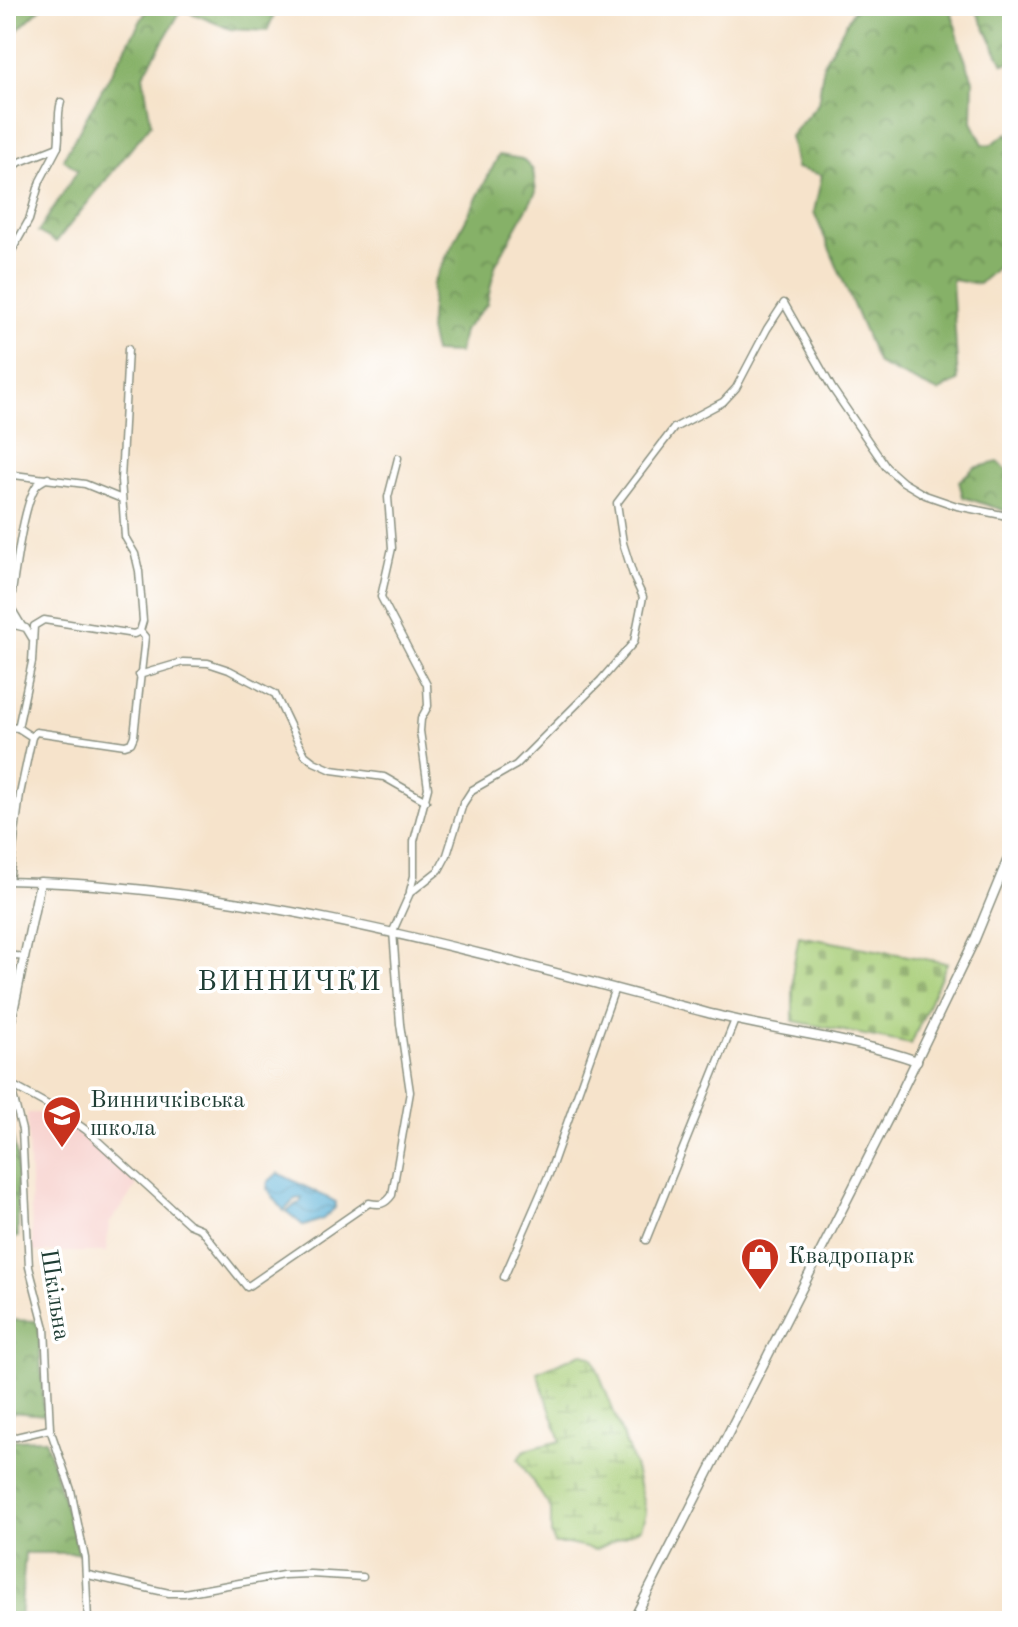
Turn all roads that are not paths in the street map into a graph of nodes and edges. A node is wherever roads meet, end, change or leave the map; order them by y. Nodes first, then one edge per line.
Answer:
1 (61, 102) dead end
2 (58, 147) junction
3 (6, 173) edge
4 (6, 261) edge
5 (128, 349) dead end
6 (398, 458) dead end
7 (6, 474) edge
8 (48, 478) junction
9 (122, 499) junction
10 (1012, 517) edge
11 (6, 623) edge
12 (22, 626) junction
13 (140, 631) junction
14 (32, 642) junction
15 (139, 675) junction
16 (6, 727) edge
17 (18, 728) junction
18 (32, 737) junction
19 (426, 801) junction
20 (1012, 849) edge
21 (8, 881) edge
22 (40, 882) junction
23 (410, 893) junction
24 (393, 931) junction
25 (6, 955) edge
26 (25, 957) junction
27 (615, 988) junction
28 (735, 1020) junction
29 (6, 1045) edge
30 (917, 1061) junction
31 (6, 1068) edge
32 (10, 1084) junction
33 (646, 1240) dead end
34 (504, 1277) dead end
35 (50, 1429) junction
36 (6, 1436) edge
37 (88, 1575) junction
38 (363, 1577) dead end
39 (88, 1621) edge
40 (633, 1621) edge

1 - 2 street
2 - 3 street
2 - 4 street
5 - 9 street
6 - 19 street
7 - 8 street
8 - 9 street
8 - 12 street
9 - 13 street
10 - 23 street
11 - 12 street
12 - 14 street
13 - 14 street
13 - 15 street
14 - 17 street
15 - 18 street
15 - 19 street
16 - 17 street
17 - 18 street
18 - 21 street
19 - 23 street
20 - 30 street
21 - 22 street
22 - 24 street
22 - 26 street
23 - 24 street
24 - 27 street
24 - 32 street
25 - 26 street
26 - 29 street
27 - 28 street
27 - 34 street
28 - 30 street
28 - 33 street
30 - 40 street
31 - 32 street, Шкільна
32 - 35 street, Шкільна
35 - 36 street
35 - 37 street, Шкільна
37 - 38 street
37 - 39 street, Шкільна

